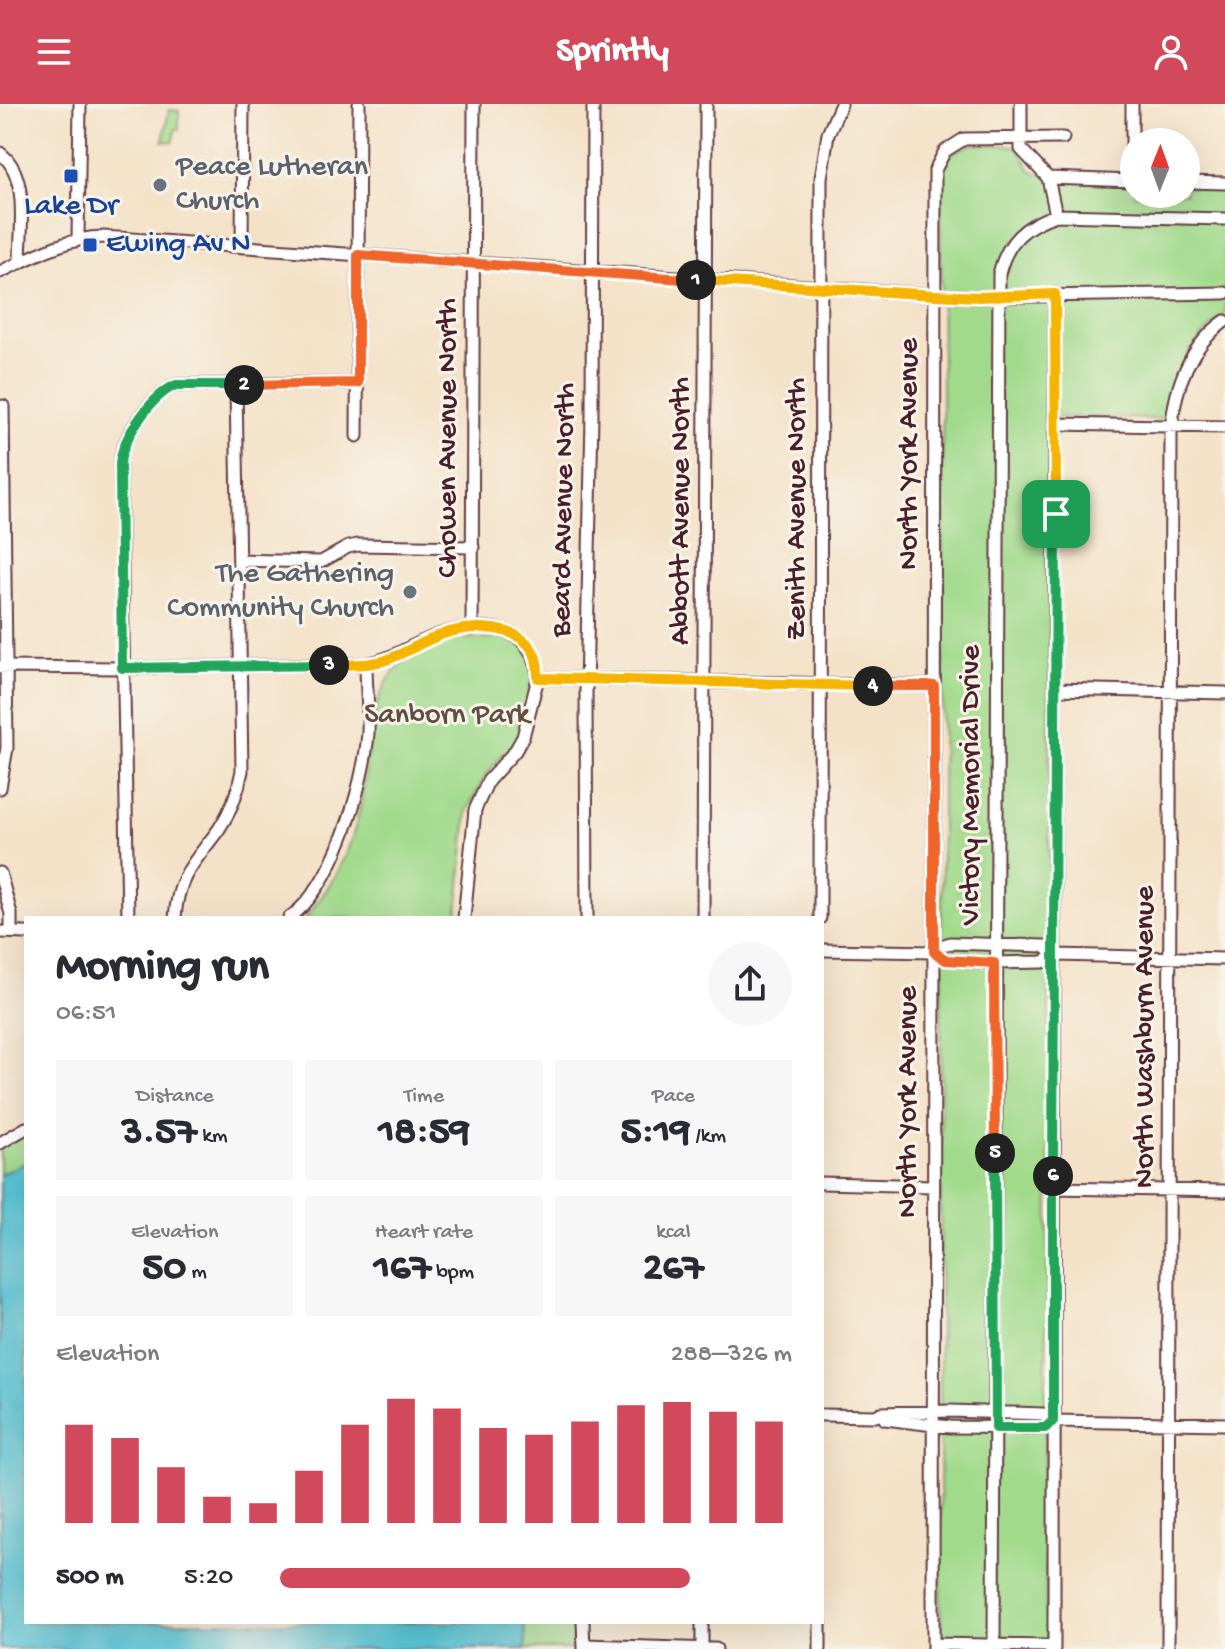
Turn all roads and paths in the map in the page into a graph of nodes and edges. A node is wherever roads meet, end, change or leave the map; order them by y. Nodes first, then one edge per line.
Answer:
1 (80, 104) edge
2 (243, 104) edge
3 (359, 104) edge
4 (474, 104) edge
5 (593, 104) edge
6 (706, 104) edge
7 (841, 104) edge
8 (1021, 104) edge
9 (1132, 104) edge
10 (1132, 128) edge
11 (1021, 138) junction
12 (1063, 138) dead end
13 (0, 153) edge
14 (1048, 178) junction
15 (1120, 181) edge
16 (1200, 182) edge
17 (1225, 183) edge
18 (1056, 215) junction
19 (1225, 219) edge
20 (78, 238) junction
21 (242, 247) junction
22 (358, 255) junction
23 (20, 263) junction
24 (474, 264) junction
25 (0, 272) edge
26 (593, 272) junction
27 (707, 280) junction
28 (823, 288) junction
29 (1225, 293) edge
30 (1055, 294) junction
31 (935, 295) junction
32 (997, 296) junction
33 (1225, 321) edge
34 (358, 383) junction
35 (236, 385) junction
36 (3, 406) dead end
37 (1055, 424) junction
38 (1172, 426) junction
39 (1225, 427) edge
40 (357, 436) dead end
41 (473, 547) junction
42 (239, 560) junction
43 (472, 629) junction
44 (366, 664) junction
45 (4, 667) edge
46 (240, 667) junction
47 (122, 668) junction
48 (538, 678) junction
49 (586, 679) junction
50 (704, 681) junction
51 (821, 684) junction
52 (934, 686) junction
53 (1055, 689) junction
54 (1170, 692) junction
55 (1225, 693) edge
56 (0, 788) edge
57 (0, 873) edge
58 (128, 916) edge
59 (175, 916) edge
60 (291, 916) edge
61 (464, 916) edge
62 (587, 916) edge
63 (703, 916) edge
64 (820, 916) edge
65 (5, 932) edge
66 (995, 945) junction
67 (824, 950) edge
68 (934, 952) junction
69 (1056, 955) junction
70 (1170, 957) junction
71 (1225, 959) edge
72 (994, 963) junction
73 (24, 1129) edge
74 (0, 1143) edge
75 (824, 1183) edge
76 (933, 1186) junction
77 (1053, 1188) junction
78 (1169, 1190) junction
79 (1225, 1191) edge
80 (996, 1413) junction
81 (824, 1415) edge
82 (933, 1418) junction
83 (1053, 1421) junction
84 (1168, 1423) junction
85 (1225, 1424) edge
86 (996, 1428) junction
87 (583, 1624) edge
88 (702, 1624) edge
89 (820, 1624) edge
90 (994, 1646) edge
91 (584, 1647) edge
92 (934, 1647) edge
93 (702, 1649) edge
94 (716, 1649) edge
95 (820, 1649) edge
96 (1052, 1649) edge
97 (1168, 1649) edge

1 - 20 street
2 - 21 street
3 - 22 street
4 - 24 street, Chowen Avenue North
5 - 26 street, Beard Avenue North
6 - 27 street, Abbott Avenue North
7 - 28 street, Zenith Avenue North
8 - 11 street
9 - 10 street
11 - 12 street, North York Avenue
11 - 14 street
11 - 31 street, North York Avenue
13 - 23 street
14 - 15 street
14 - 18 street
16 - 17 street
18 - 19 street, Victory Memorial Drive
18 - 32 street, Victory Memorial Drive
20 - 21 street
20 - 23 street
21 - 22 street
22 - 24 street
22 - 34 street
23 - 25 street
24 - 26 street
24 - 41 street, Chowen Avenue North
26 - 27 street
26 - 49 street, Beard Avenue North
27 - 28 street
27 - 50 street, Abbott Avenue North
28 - 31 street
28 - 51 street, Zenith Avenue North
29 - 30 street
30 - 32 street
30 - 37 street
31 - 32 street
31 - 52 street, North York Avenue
32 - 66 street, Victory Memorial Drive
33 - 38 street, North Washburn Avenue
34 - 35 street
34 - 40 street
35 - 42 street
35 - 47 street
36 - 45 street
37 - 38 street
37 - 53 street
38 - 39 street
38 - 54 street, North Washburn Avenue
41 - 42 street
41 - 43 street, Chowen Avenue North
42 - 46 street
43 - 44 street
43 - 48 street
44 - 46 street
44 - 60 street
45 - 47 street
45 - 56 street
46 - 47 street
46 - 59 street
47 - 58 street
48 - 49 street
48 - 61 street
49 - 50 street
49 - 62 street, Beard Avenue North
50 - 51 street
50 - 63 street, Abbott Avenue North
51 - 52 street
51 - 64 street, Zenith Avenue North
52 - 68 street, North York Avenue
53 - 54 street
53 - 69 street
54 - 55 street
54 - 70 street, North Washburn Avenue
57 - 65 street
66 - 68 street
66 - 69 street
66 - 72 street, Victory Memorial Drive
67 - 68 street
68 - 72 street
68 - 76 street, North York Avenue
69 - 70 street
69 - 72 street
69 - 77 street
70 - 71 street
70 - 78 street, North Washburn Avenue
72 - 80 street, Victory Memorial Drive
73 - 74 street
75 - 76 street
76 - 82 street, North York Avenue
77 - 78 street
77 - 83 street
78 - 79 street
78 - 84 street, North Washburn Avenue
80 - 82 street
80 - 83 street
80 - 86 street, Victory Memorial Drive
81 - 82 street
82 - 86 street
82 - 92 street, North York Avenue
83 - 84 street
83 - 86 street
83 - 96 street
84 - 85 street
84 - 97 street, North Washburn Avenue
86 - 90 street, Victory Memorial Drive
87 - 91 street
88 - 93 street
89 - 95 street
90 - 92 street
90 - 96 street
91 - 93 street
93 - 94 street

